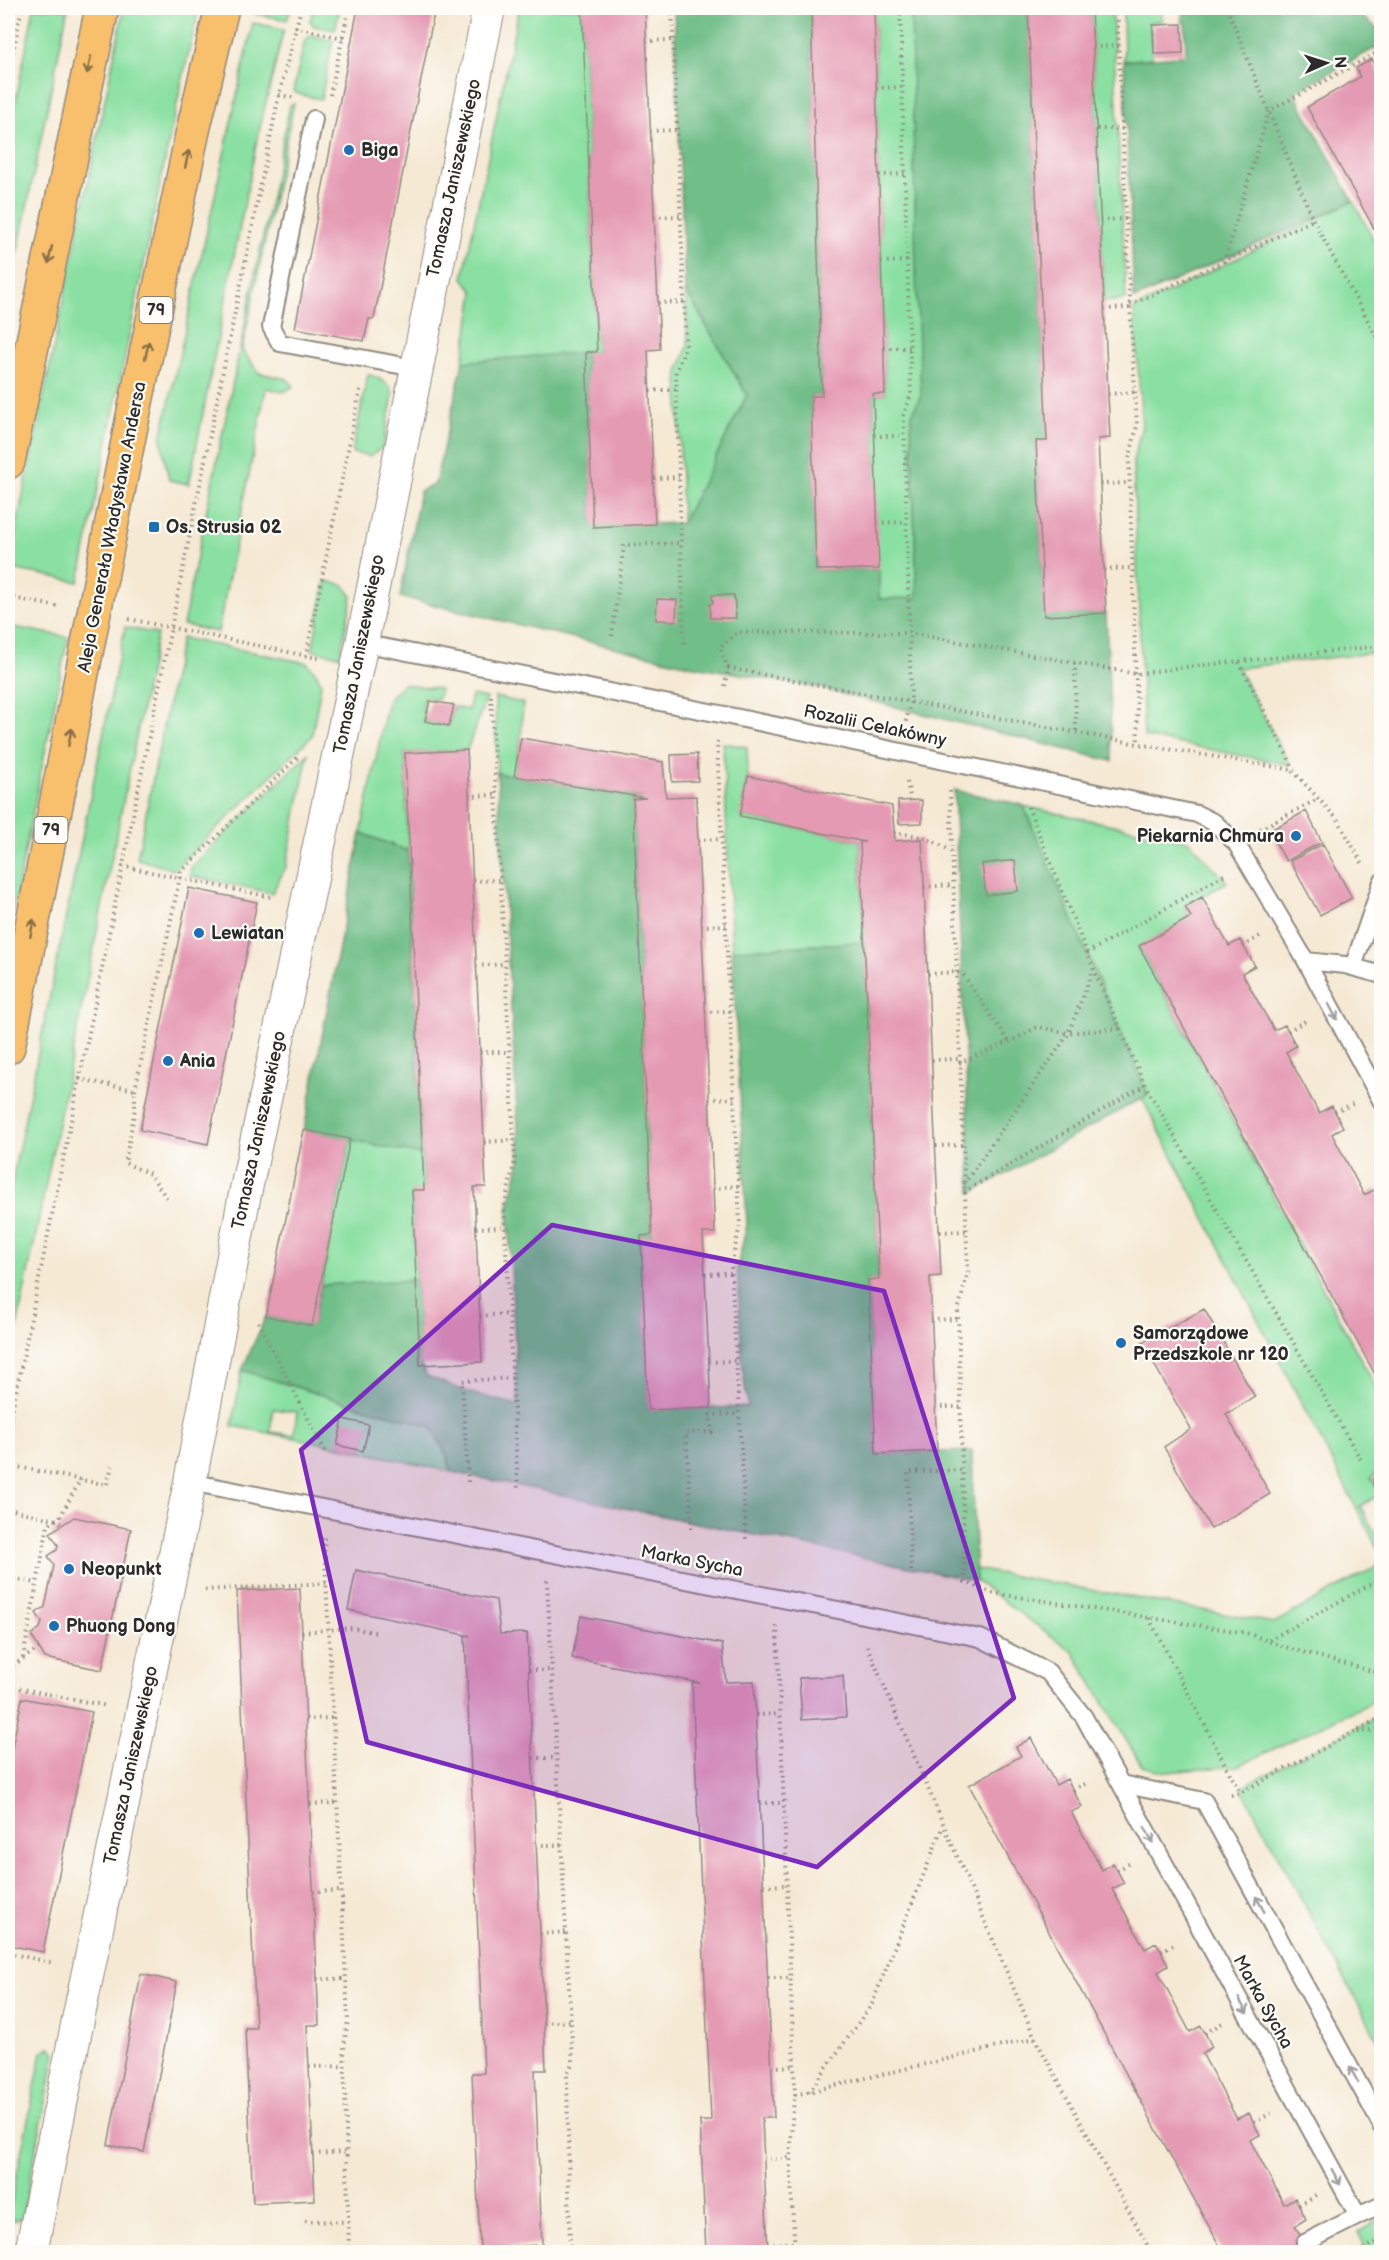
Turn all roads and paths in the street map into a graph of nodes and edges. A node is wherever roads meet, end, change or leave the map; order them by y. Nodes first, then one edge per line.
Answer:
1 (22, 8) edge
2 (102, 8) edge
3 (222, 8) edge
4 (301, 8) edge
5 (349, 8) edge
6 (489, 8) edge
7 (672, 8) edge
8 (900, 8) edge
9 (1117, 8) edge
10 (1227, 8) edge
11 (295, 27) junction
12 (343, 38) junction
13 (673, 40) junction
14 (646, 41) dead end
15 (1119, 46) junction
16 (1093, 47) dead end
17 (1382, 50) edge
18 (8, 76) edge
19 (902, 87) junction
20 (876, 88) dead end
21 (279, 95) junction
22 (292, 97) dead end
23 (1269, 111) junction
24 (314, 119) joint
25 (1096, 129) dead end
26 (1122, 129) junction
27 (650, 130) dead end
28 (677, 130) junction
29 (905, 174) junction
30 (879, 175) dead end
31 (680, 216) junction
32 (654, 217) dead end
33 (1126, 219) junction
34 (1100, 220) dead end
35 (1313, 220) junction
36 (908, 261) junction
37 (881, 262) dead end
38 (1224, 262) junction
39 (684, 302) junction
40 (658, 303) dead end
41 (1130, 307) junction
42 (1104, 309) dead end
43 (1382, 346) edge
44 (884, 348) dead end
45 (910, 348) junction
46 (366, 359) junction
47 (415, 368) junction
48 (676, 389) junction
49 (650, 391) dead end
50 (1135, 392) junction
51 (1108, 394) dead end
52 (904, 435) junction
53 (874, 436) dead end
54 (8, 462) edge
55 (679, 477) junction
56 (654, 478) dead end
57 (1129, 483) junction
58 (1100, 484) dead end
59 (906, 522) junction
60 (877, 523) dead end
61 (681, 543) junction
62 (1132, 568) junction
63 (1104, 569) dead end
64 (8, 597) edge
65 (62, 607) dead end
66 (127, 619) dead end
67 (171, 627) junction
68 (910, 633) junction
69 (612, 636) dead end
70 (260, 639) dead end
71 (362, 643) junction
72 (684, 644) dead end
73 (260, 646) junction
74 (1382, 646) edge
75 (306, 656) junction
76 (1239, 662) junction
77 (1075, 663) junction
78 (1137, 674) junction
79 (354, 678) junction
80 (491, 692) dead end
81 (911, 701) junction
82 (1076, 732) junction
83 (717, 736) dead end
84 (903, 736) dead end
85 (342, 741) junction
86 (1138, 744) junction
87 (1293, 771) dead end
88 (906, 775) dead end
89 (950, 784) dead end
90 (496, 795) junction
91 (469, 796) dead end
92 (1318, 799) junction
93 (1026, 800) dead end
94 (911, 801) dead end
95 (894, 833) dead end
96 (1252, 833) dead end
97 (722, 839) junction
98 (698, 840) dead end
99 (952, 852) junction
100 (122, 866) junction
101 (1227, 873) dead end
102 (179, 879) junction
103 (500, 880) junction
104 (473, 881) dead end
105 (952, 885) junction
106 (924, 887) dead end
107 (1380, 888) edge
108 (307, 904) junction
109 (726, 925) junction
110 (701, 926) dead end
111 (1261, 936) dead end
112 (1244, 946) dead end
113 (1087, 953) junction
114 (1306, 961) junction
115 (505, 964) junction
116 (476, 966) dead end
117 (1353, 967) junction
118 (1094, 970) junction
119 (956, 972) junction
120 (928, 974) dead end
121 (1382, 975) edge
122 (730, 1011) junction
123 (705, 1012) dead end
124 (1308, 1020) dead end
125 (1120, 1028) junction
126 (1288, 1031) dead end
127 (1068, 1033) junction
128 (1010, 1042) junction
129 (8, 1047) edge
130 (480, 1052) dead end
131 (509, 1052) junction
132 (932, 1060) dead end
133 (959, 1061) junction
134 (78, 1079) junction
135 (1145, 1085) junction
136 (135, 1090) junction
137 (734, 1098) junction
138 (709, 1099) dead end
139 (1382, 1102) edge
140 (1353, 1103) dead end
141 (1335, 1112) dead end
142 (513, 1140) junction
143 (484, 1142) dead end
144 (962, 1145) junction
145 (936, 1146) dead end
146 (964, 1184) junction
147 (738, 1186) junction
148 (712, 1188) dead end
149 (964, 1192) junction
150 (168, 1200) dead end
151 (505, 1227) junction
152 (476, 1228) dead end
153 (966, 1231) junction
154 (940, 1232) dead end
155 (731, 1273) junction
156 (705, 1274) dead end
157 (510, 1314) junction
158 (480, 1316) dead end
159 (256, 1319) dead end
160 (958, 1319) junction
161 (931, 1320) dead end
162 (736, 1361) junction
163 (709, 1362) dead end
164 (512, 1378) junction
165 (935, 1407) dead end
166 (960, 1407) junction
167 (739, 1414) junction
168 (8, 1432) edge
169 (327, 1455) dead end
170 (8, 1466) edge
171 (112, 1466) dead end
172 (962, 1470) junction
173 (81, 1479) junction
174 (1381, 1481) edge
175 (190, 1482) junction
176 (468, 1482) dead end
177 (518, 1491) dead end
178 (8, 1509) edge
179 (57, 1520) junction
180 (63, 1525) dead end
181 (692, 1528) dead end
182 (324, 1531) dead end
183 (746, 1539) dead end
184 (911, 1571) dead end
185 (8, 1578) edge
186 (1382, 1578) edge
187 (547, 1579) dead end
188 (327, 1583) junction
189 (37, 1584) junction
190 (199, 1590) dead end
191 (1149, 1618) junction
192 (776, 1622) dead end
193 (328, 1630) junction
194 (302, 1632) dead end
195 (377, 1634) dead end
196 (864, 1639) dead end
197 (1268, 1641) junction
198 (39, 1648) dead end
199 (23, 1658) junction
200 (8, 1669) edge
201 (529, 1670) dead end
202 (552, 1670) junction
203 (1382, 1674) edge
204 (8, 1686) edge
205 (13, 1687) junction
206 (142, 1713) junction
207 (780, 1714) junction
208 (756, 1715) dead end
209 (8, 1716) edge
210 (1382, 1717) edge
211 (333, 1718) junction
212 (306, 1719) dead end
213 (1382, 1729) edge
214 (1354, 1732) junction
215 (533, 1758) dead end
216 (556, 1758) junction
217 (1094, 1779) dead end
218 (1121, 1784) junction
219 (1073, 1790) dead end
220 (338, 1803) junction
221 (760, 1803) dead end
222 (783, 1803) junction
223 (310, 1804) dead end
224 (943, 1825) junction
225 (536, 1845) dead end
226 (561, 1845) junction
227 (1138, 1858) dead end
228 (1117, 1870) dead end
229 (786, 1885) junction
230 (764, 1886) dead end
231 (342, 1891) junction
232 (313, 1892) dead end
233 (566, 1932) junction
234 (540, 1934) dead end
235 (1184, 1940) dead end
236 (1161, 1951) dead end
237 (8, 1953) edge
238 (88, 1970) junction
239 (768, 1978) dead end
240 (790, 1978) junction
241 (317, 1979) dead end
242 (346, 1979) junction
243 (1228, 2019) dead end
244 (571, 2021) junction
245 (544, 2023) dead end
246 (1205, 2033) dead end
247 (1035, 2038) junction
248 (345, 2066) junction
249 (794, 2066) junction
250 (309, 2067) dead end
251 (771, 2067) dead end
252 (809, 2092) junction
253 (795, 2095) junction
254 (1264, 2117) dead end
255 (1254, 2122) dead end
256 (1382, 2126) edge
257 (347, 2152) junction
258 (313, 2154) dead end
259 (790, 2158) junction
260 (764, 2159) dead end
261 (1310, 2198) dead end
262 (1299, 2205) dead end
263 (1382, 2205) edge
264 (1358, 2216) junction
265 (305, 2221) dead end
266 (348, 2222) junction
267 (1382, 2239) edge
268 (1305, 2242) dead end
269 (794, 2243) junction
270 (767, 2244) dead end
271 (32, 2253) edge
272 (349, 2253) edge
273 (570, 2253) edge
274 (795, 2253) edge
275 (1151, 2253) edge
276 (1359, 2253) edge

1 - 18 path
2 -> 54 main road
129 -> 3 main road, Aleja Generała Władysława Andersa / 79
4 - 11 path
5 - 12 path
6 - 47 street, Tomasza Janiszewskiego
7 - 13 path
8 - 19 path
9 - 15 path
10 - 23 path
11 - 12 path
11 - 21 path
12 - 24 path
13 - 14 path
13 - 28 path
15 - 16 path
15 - 26 path
17 - 23 path
19 - 20 path
19 - 29 path
21 - 22 path
21 - 67 path
23 - 35 path
23 - 38 path
24 - 46 lane
25 - 26 path
26 - 33 path
27 - 28 path
28 - 31 path
29 - 30 path
29 - 36 path
31 - 32 path
31 - 39 path
33 - 34 path
33 - 41 path
35 - 38 path
35 - 43 path
36 - 37 path
36 - 45 path
38 - 41 path
39 - 40 path
39 - 48 path
41 - 42 path
41 - 50 path
44 - 45 path
45 - 52 path
46 - 47 lane
46 - 75 path
47 - 71 street, Tomasza Janiszewskiego
48 - 49 path
48 - 55 path
50 - 51 path
50 - 57 path
52 - 53 path
52 - 59 path
55 - 56 path
55 - 61 path
57 - 58 path
57 - 62 path
59 - 60 path
59 - 68 path
61 - 69 path
61 - 72 path
62 - 63 path
62 - 78 path
64 - 65 path
66 - 67 path
67 - 73 path
67 - 100 path
68 - 77 path
68 - 81 path
68 - 81 path
70 - 73 path
71 - 79 street, Tomasza Janiszewskiego
71 - 114 lane, Rozalii Celakówny
73 - 75 path
74 - 76 path
75 - 79 path
76 - 78 path
76 - 86 path
77 - 78 path
77 - 82 path
78 - 86 path
79 - 85 street, Tomasza Janiszewskiego
80 - 90 path
81 - 82 path
81 - 84 path
82 - 86 path
83 - 97 path
85 - 102 path
85 - 108 street, Tomasza Janiszewskiego
87 - 92 path
88 - 94 path
89 - 99 path
90 - 91 path
90 - 103 path
92 - 96 path
92 - 107 path
93 - 113 path
95 - 99 path
97 - 98 path
97 - 109 path
99 - 105 path
100 - 102 path
100 - 134 path
101 - 113 path
102 - 108 path
102 - 136 path
103 - 104 path
103 - 115 path
105 - 106 path
105 - 119 path
107 - 117 lane
108 - 175 street, Tomasza Janiszewskiego
109 - 110 path
109 - 122 path
111 - 112 path
113 - 118 path
114 - 117 lane
114 -> 139 lane, Rozalii Celakówny
115 - 116 path
115 - 131 path
117 - 121 lane
118 - 125 path
118 - 127 path
119 - 120 path
119 - 128 path
119 - 133 path
122 - 123 path
122 - 137 path
124 - 126 path
125 - 127 path
125 - 135 path
127 - 128 path
127 - 146 path
128 - 133 path
130 - 131 path
131 - 142 path
132 - 133 path
133 - 144 path
134 - 136 path
134 - 168 path
135 - 149 path
135 - 174 path
136 - 150 path
137 - 138 path
137 - 147 path
140 - 141 path
142 - 143 path
142 - 151 path
144 - 145 path
144 - 146 path
146 - 149 path
147 - 148 path
147 - 155 path
149 - 153 path
151 - 152 path
151 - 157 path
153 - 154 path
153 - 160 path
155 - 156 path
155 - 162 path
157 - 158 path
157 - 164 path
159 - 169 path
160 - 161 path
160 - 166 path
162 - 163 path
162 - 167 path
164 - 176 path
164 - 177 path
165 - 166 path
166 - 172 path
167 - 181 path
167 - 183 path
170 - 173 path
171 - 173 path
172 - 184 path
172 - 191 path
173 - 179 path
175 - 206 street, Tomasza Janiszewskiego
175 - 218 lane, Marka Sycha
178 - 179 path
179 - 180 path
179 - 189 path
182 - 188 path
185 - 189 path
186 - 197 path
187 - 202 path
188 - 190 path
188 - 193 path
189 - 199 path
191 - 197 path
191 - 214 path
192 - 207 path
193 - 194 path
193 - 195 path
193 - 211 path
196 - 224 path
197 - 203 path
198 - 199 path
199 - 200 path
201 - 202 path
202 - 216 path
204 - 205 path
205 - 206 path
205 - 209 path
206 - 238 street, Tomasza Janiszewskiego
207 - 208 path
207 - 222 path
210 - 214 path
211 - 212 path
211 - 220 path
213 - 214 path
215 - 216 path
216 - 226 path
217 - 219 path
256 -> 218 lane
218 -> 264 lane, Marka Sycha
220 - 223 path
220 - 231 path
221 - 222 path
222 - 229 path
224 - 247 path
224 - 252 path
225 - 226 path
226 - 233 path
227 - 228 path
229 - 230 path
229 - 240 path
231 - 232 path
231 - 242 path
233 - 234 path
233 - 244 path
235 - 236 path
237 - 238 path
238 - 271 street, Tomasza Janiszewskiego
239 - 240 path
240 - 249 path
241 - 242 path
242 - 248 path
243 - 246 path
244 - 245 path
244 - 273 path
247 - 252 path
247 - 275 path
248 - 250 path
248 - 257 path
249 - 251 path
249 - 253 path
252 - 253 path
253 - 259 path
254 - 255 path
257 - 258 path
257 - 266 path
259 - 260 path
259 - 269 path
261 - 262 path
263 - 264 lane
264 - 268 lane
265 - 266 path
266 - 272 path
267 - 276 path
269 - 270 path
269 - 274 path

